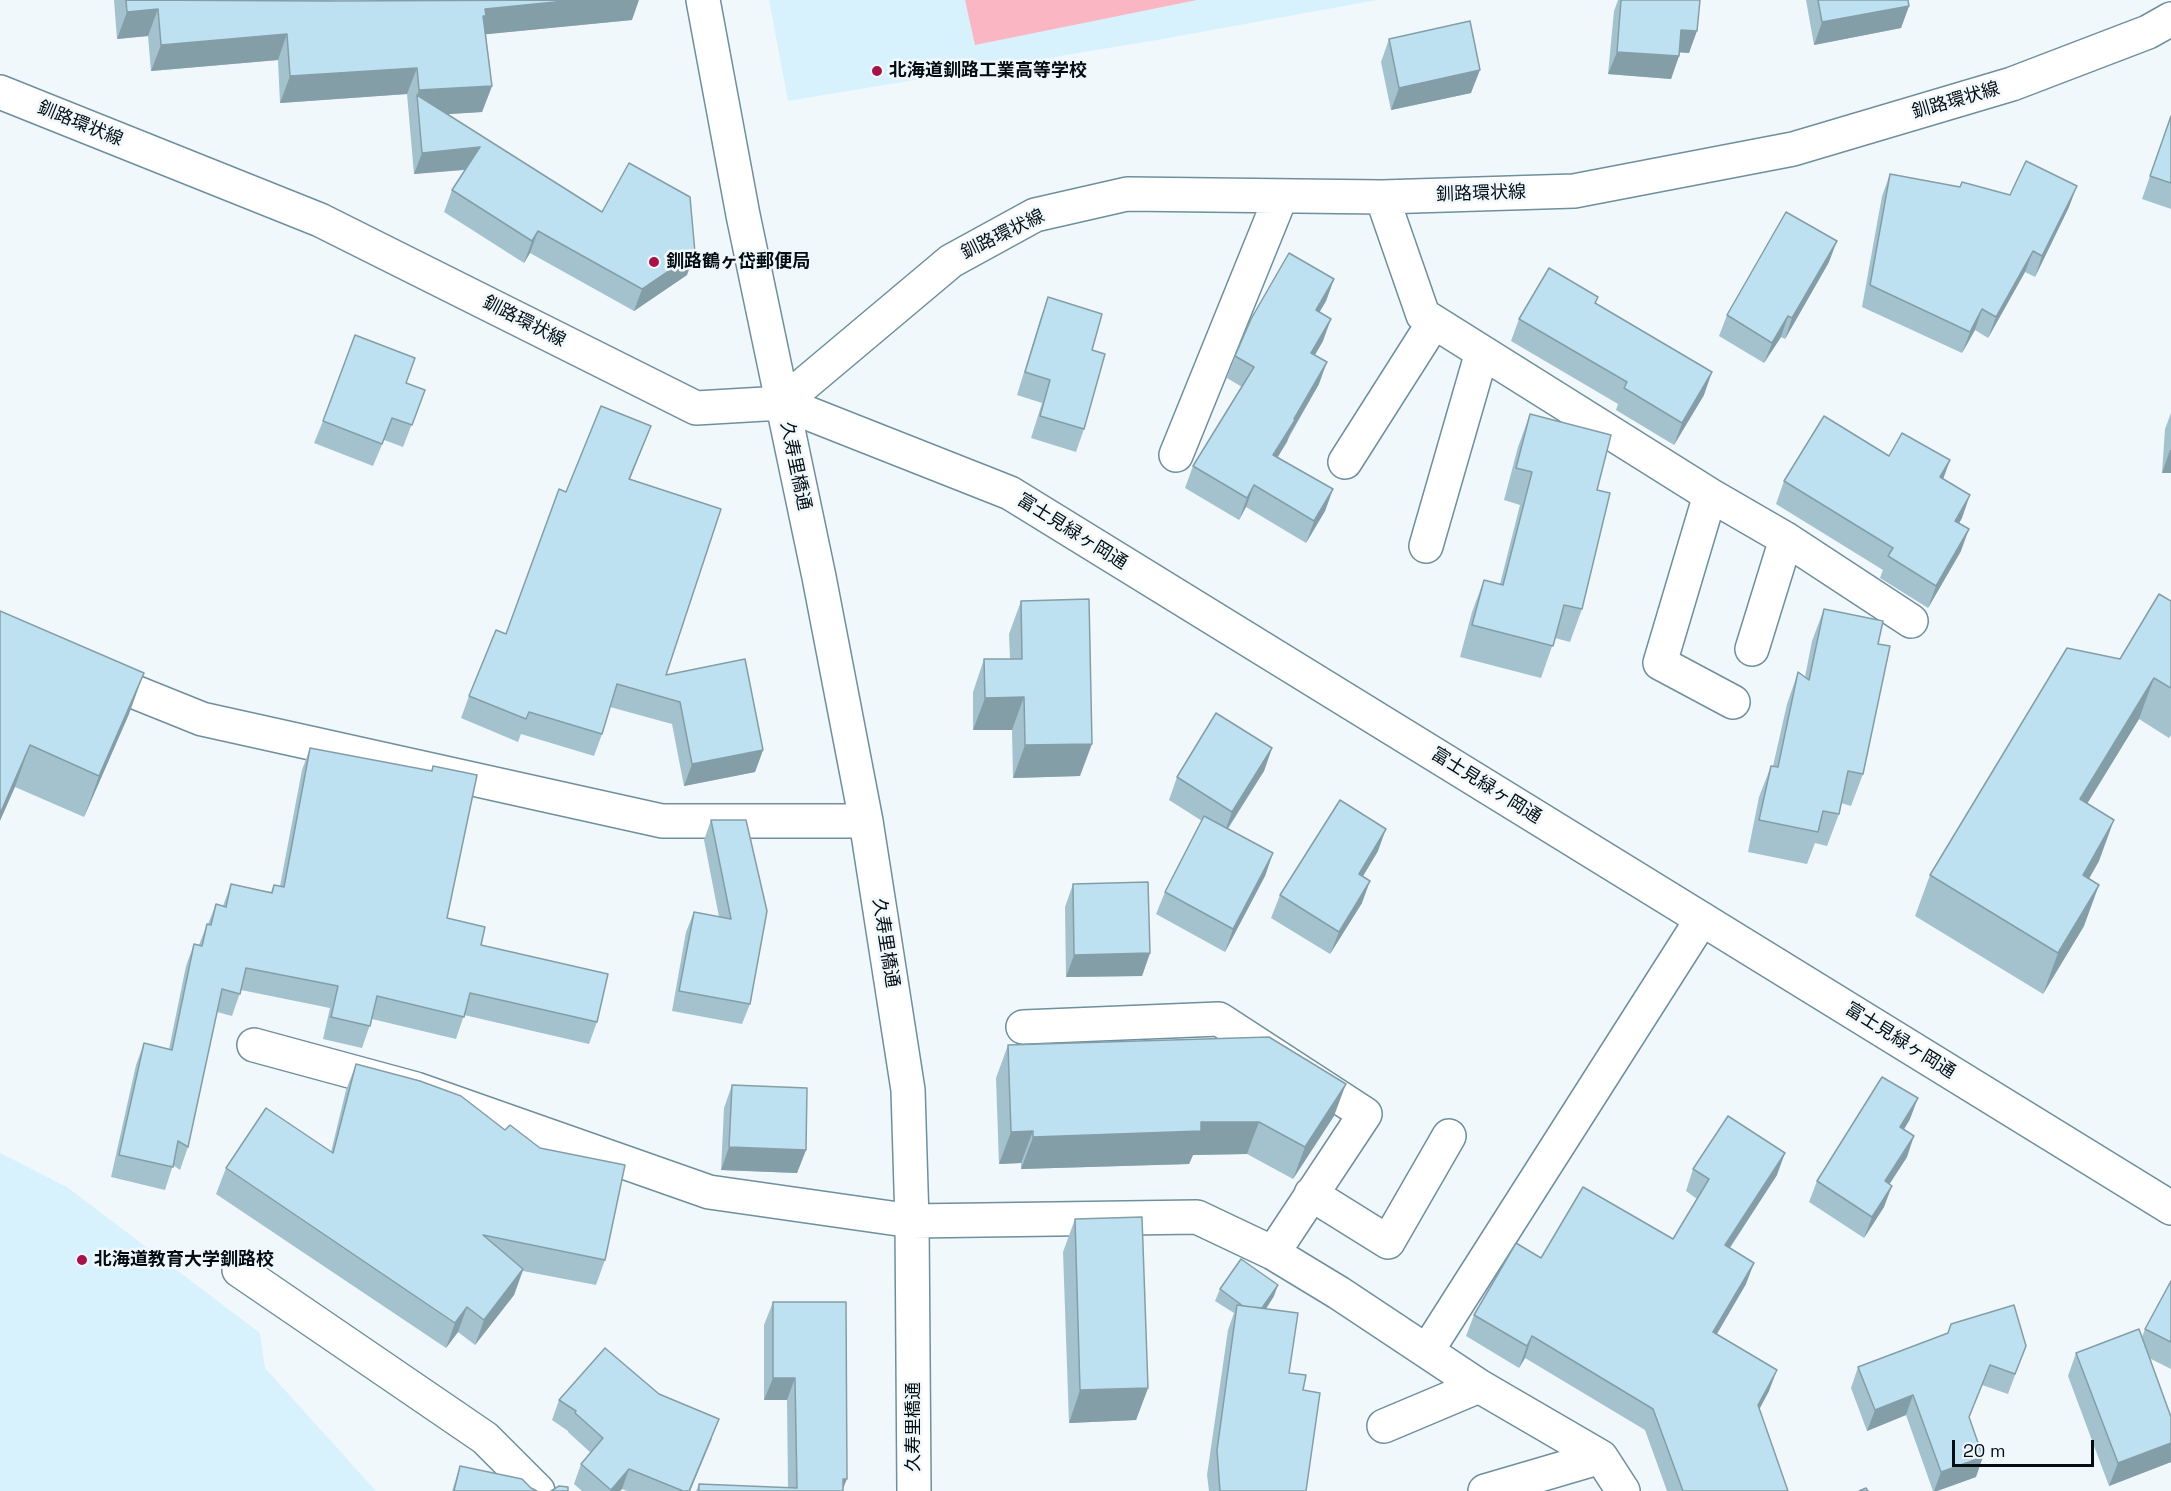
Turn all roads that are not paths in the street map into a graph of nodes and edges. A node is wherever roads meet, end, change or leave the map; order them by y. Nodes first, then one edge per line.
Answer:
1 (704, 0) edge
2 (2171, 19) edge
3 (0, 92) edge
4 (1281, 196) junction
5 (1382, 197) junction
6 (1434, 322) junction
7 (1482, 352) junction
8 (782, 403) junction
9 (1176, 455) dead end
10 (1345, 462) dead end
11 (1710, 495) junction
12 (1786, 539) junction
13 (1426, 546) dead end
14 (1911, 621) dead end
15 (1752, 649) dead end
16 (72, 666) edge
17 (1733, 702) dead end
18 (866, 821) junction
19 (1702, 919) junction
20 (1023, 1027) dead end
21 (254, 1046) dead end
22 (1449, 1136) dead end
23 (1311, 1194) junction
24 (2171, 1208) edge
25 (912, 1221) junction
26 (1273, 1253) junction
27 (239, 1270) dead end
28 (1427, 1351) junction
29 (1479, 1386) junction
30 (1384, 1426) dead end
31 (1601, 1457) junction
32 (538, 1491) edge
33 (914, 1491) edge
34 (1485, 1491) edge
35 (1623, 1491) edge

1 - 8 street, 久寿里橋通
2 - 5 street, 釧路環状線
3 - 8 street, 釧路環状線
4 - 5 street, 釧路環状線
4 - 8 street, 釧路環状線
4 - 9 street
5 - 6 street
6 - 7 street
6 - 10 street
7 - 11 street
7 - 13 street
8 - 18 street, 久寿里橋通
8 - 19 street, 富士見緑ヶ岡通
11 - 12 street
11 - 17 street
12 - 14 street
12 - 15 street
16 - 18 street
18 - 25 street, 久寿里橋通
19 - 24 street, 富士見緑ヶ岡通
19 - 28 street
20 - 23 street
21 - 25 street
22 - 23 street
23 - 26 street
25 - 26 street
25 - 33 street, 久寿里橋通
26 - 28 street
27 - 32 street
28 - 29 street
29 - 30 street
29 - 31 street
31 - 34 street
31 - 35 street

